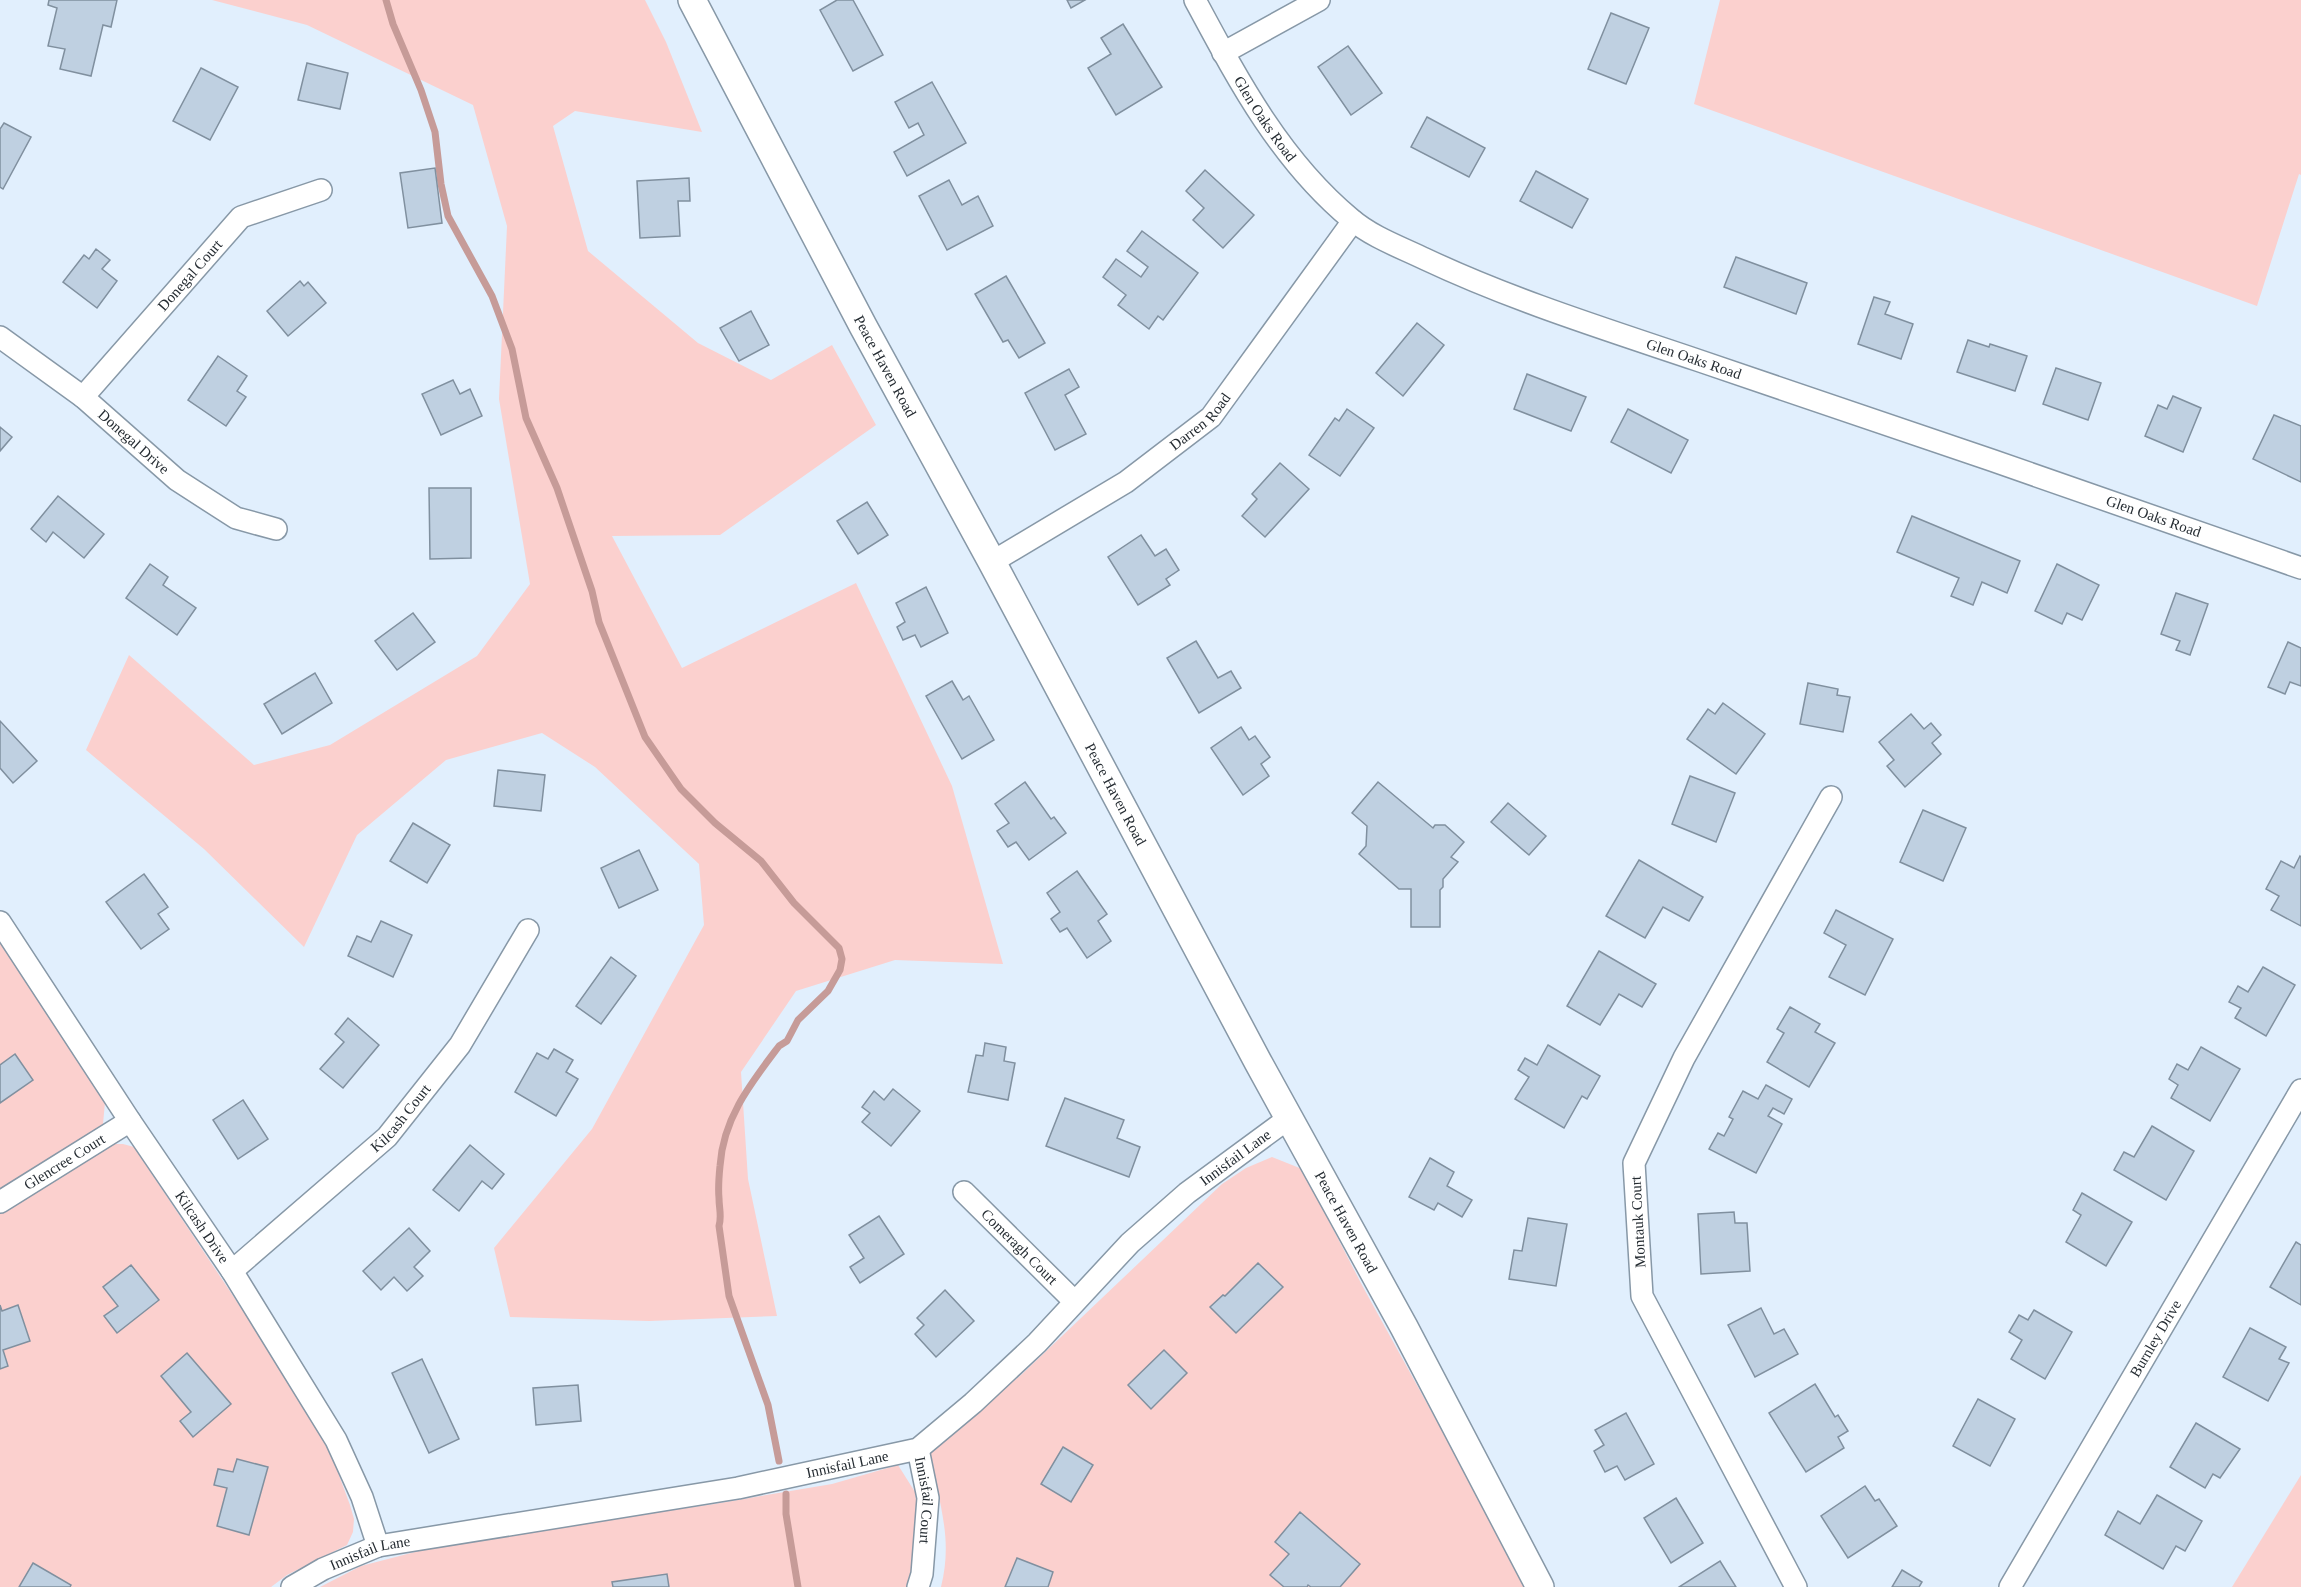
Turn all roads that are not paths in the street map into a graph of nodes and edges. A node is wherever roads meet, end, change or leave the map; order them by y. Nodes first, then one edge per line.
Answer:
1 (692, 0) edge
2 (1195, 0) edge
3 (1319, 0) edge
4 (1223, 53) junction
5 (321, 190) dead end
6 (1353, 221) junction
7 (0, 337) edge
8 (83, 397) junction
9 (276, 529) dead end
10 (992, 562) junction
11 (2301, 568) edge
12 (1831, 797) dead end
13 (0, 922) edge
14 (528, 930) dead end
15 (2301, 1090) edge
16 (1289, 1118) junction
17 (130, 1121) junction
18 (964, 1192) dead end
19 (0, 1202) edge
20 (232, 1271) junction
21 (1074, 1301) junction
22 (918, 1449) junction
23 (378, 1546) junction
24 (1538, 1586) edge
25 (292, 1587) edge
26 (918, 1587) edge
27 (1796, 1587) edge
28 (2010, 1587) edge

1 - 10 main road, Peace Haven Road
2 - 4 street, Glen Oaks Road
3 - 4 street
4 - 6 street, Glen Oaks Road
5 - 8 street, Donegal Court
6 - 10 street, Darren Road
6 - 11 street, Glen Oaks Road
7 - 8 street, Donegal Drive
8 - 9 street, Donegal Drive
10 - 16 main road, Peace Haven Road
12 - 27 street, Montauk Court
13 - 17 street, Kilcash Drive
14 - 20 street, Kilcash Court
15 - 28 street, Burnley Drive
16 - 21 street, Innisfail Lane
16 - 24 main road, Peace Haven Road
17 - 19 street, Glencree Court
17 - 20 street, Kilcash Drive
18 - 21 street, Comeragh Court
20 - 23 street, Kilcash Drive
21 - 22 street, Innisfail Lane
22 - 23 street, Innisfail Lane
22 - 26 street, Innisfail Court
23 - 25 street, Innisfail Lane

